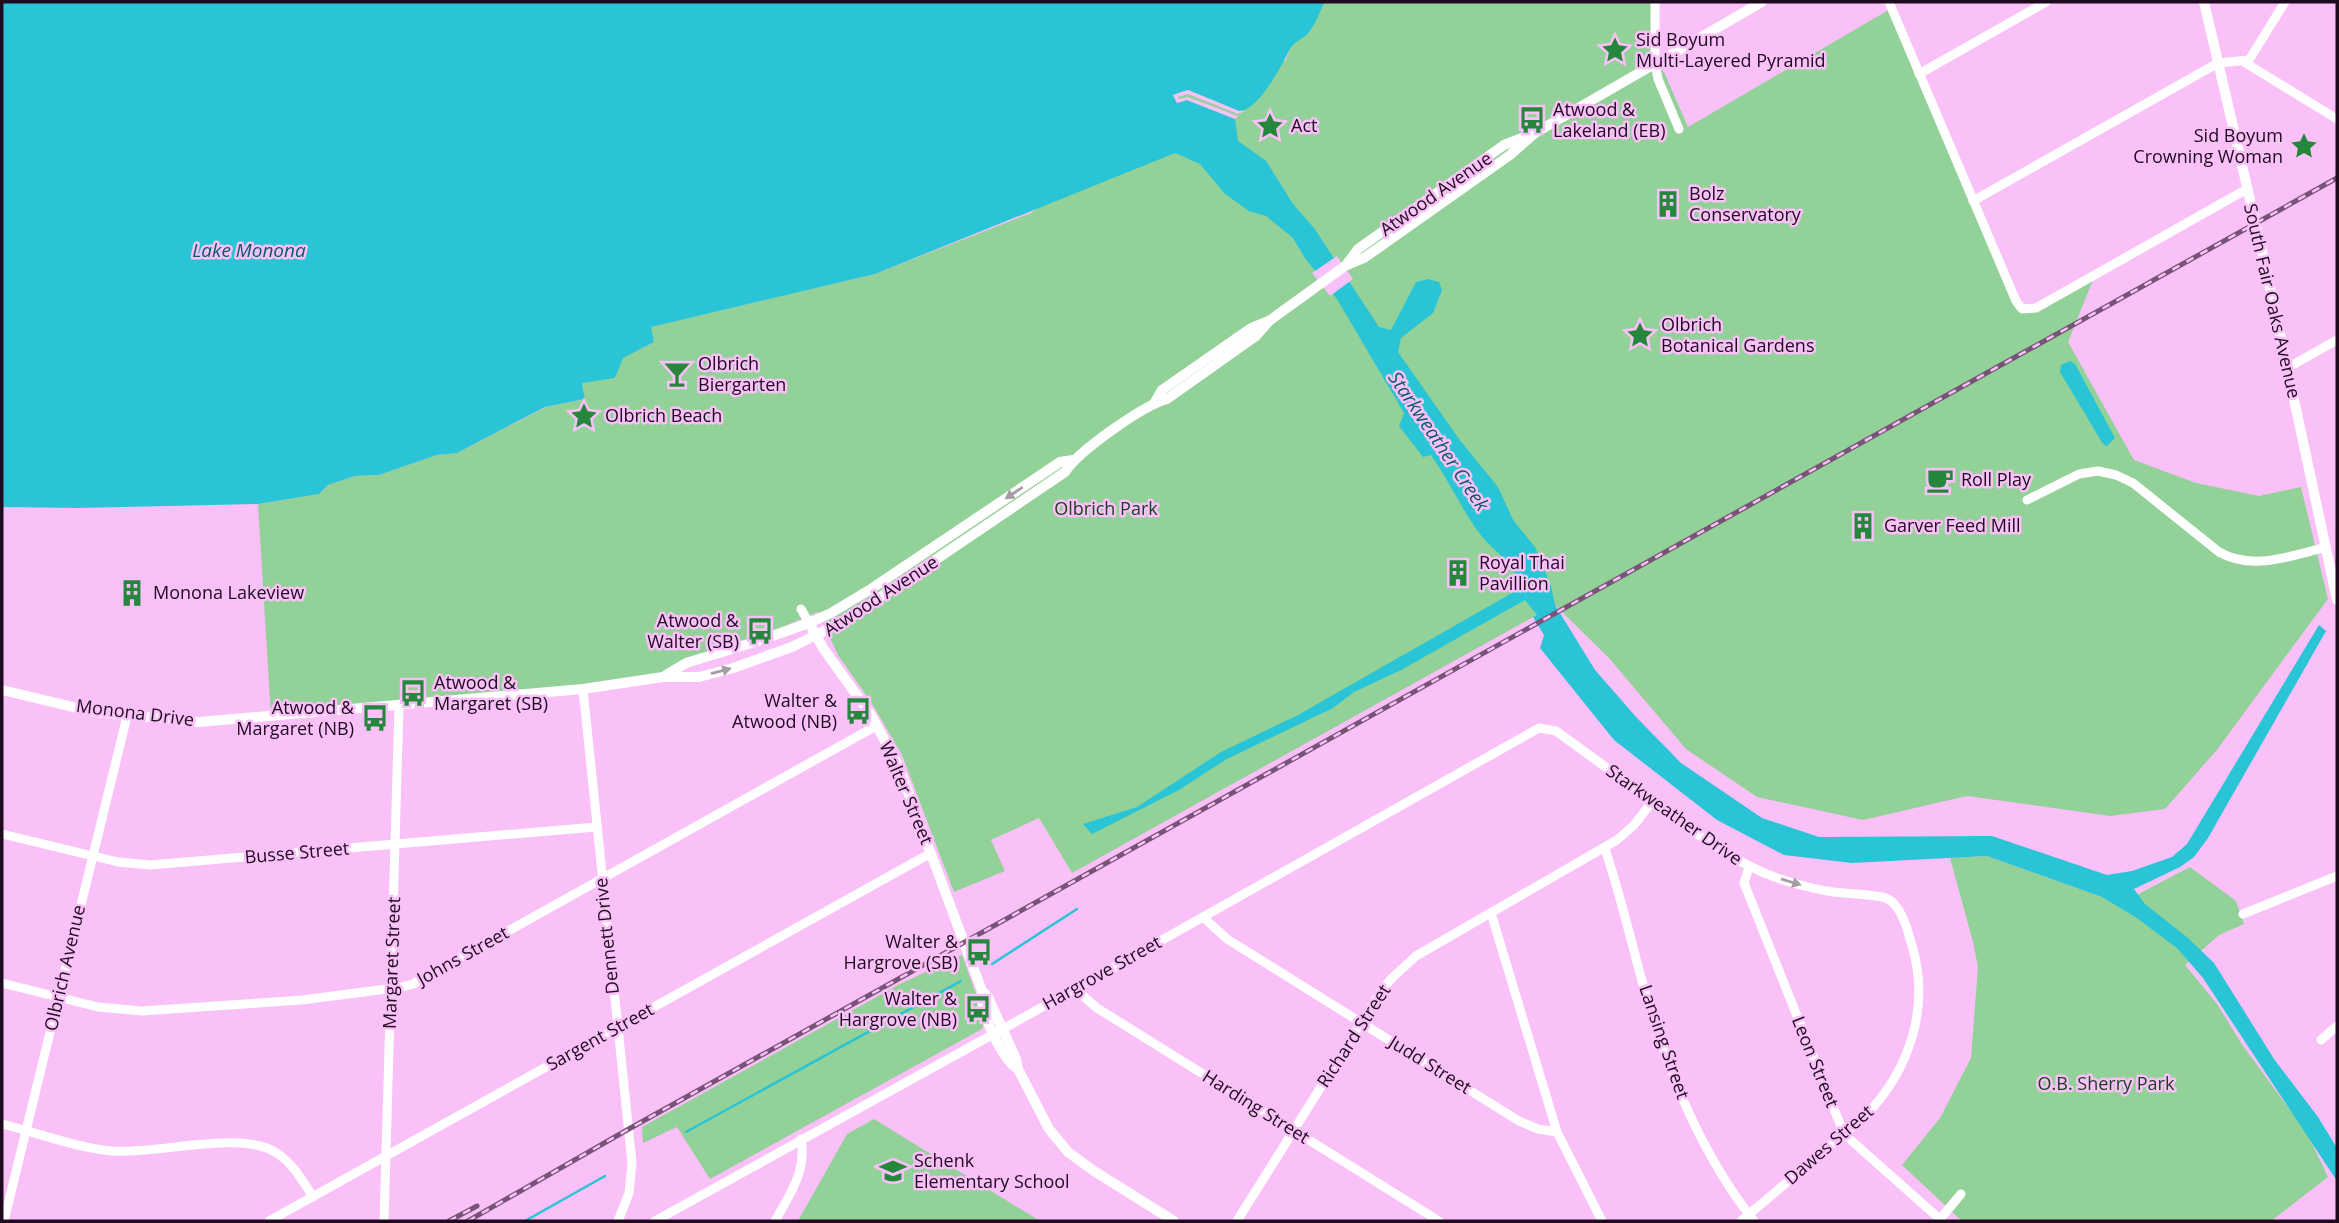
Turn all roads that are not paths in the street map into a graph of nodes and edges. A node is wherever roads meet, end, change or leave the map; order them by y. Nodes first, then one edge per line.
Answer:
1 (1655, 2) edge
2 (1762, 2) edge
3 (1889, 2) edge
4 (2046, 2) edge
5 (2204, 2) edge
6 (2285, 2) edge
7 (2244, 62) junction
8 (2218, 63) junction
9 (1655, 64) junction
10 (1919, 74) junction
11 (2337, 119) edge
12 (1679, 129) dead end
13 (2246, 189) junction
14 (1973, 201) junction
15 (2337, 340) edge
16 (2287, 368) junction
17 (1073, 460) junction
18 (2027, 500) dead end
19 (2326, 547) junction
20 (2337, 600) edge
21 (801, 609) dead end
22 (809, 623) junction
23 (817, 636) junction
24 (663, 677) junction
25 (2, 690) edge
26 (583, 690) junction
27 (399, 706) junction
28 (127, 716) junction
29 (271, 716) joint
30 (876, 726) junction
31 (1549, 728) joint
32 (1652, 802) junction
33 (596, 827) junction
34 (2, 834) edge
35 (396, 845) junction
36 (1605, 849) junction
37 (931, 853) junction
38 (92, 855) junction
39 (1749, 867) junction
40 (2337, 876) edge
41 (601, 880) junction
42 (1889, 900) joint
43 (1491, 913) junction
44 (2243, 914) dead end
45 (1203, 917) junction
46 (2, 983) edge
47 (1075, 989) junction
48 (392, 990) junction
49 (58, 996) junction
50 (1362, 1021) junction
51 (2337, 1026) edge
52 (617, 1028) junction
53 (998, 1030) junction
54 (2322, 1040) dead end
55 (2, 1124) edge
56 (26, 1130) junction
57 (1294, 1130) junction
58 (1558, 1132) junction
59 (1844, 1134) junction
60 (801, 1139) junction
61 (387, 1155) junction
62 (1961, 1194) dead end
63 (313, 1197) junction
64 (1752, 1218) edge
65 (1941, 1220) edge
66 (4, 1221) edge
67 (268, 1221) edge
68 (384, 1221) edge
69 (618, 1221) edge
70 (654, 1221) edge
71 (775, 1221) edge
72 (1174, 1221) edge
73 (1237, 1221) edge
74 (1439, 1221) edge
75 (1602, 1221) edge
76 (1741, 1221) edge

1 - 9 street
2 - 9 street, Atwood Avenue
3 - 10 street
4 - 10 street
5 - 8 street, South Fair Oaks Avenue
6 - 7 street
7 - 8 street
7 - 11 street
8 - 13 street, South Fair Oaks Avenue
8 - 14 street
9 - 12 street
9 - 17 street, Atwood Avenue
10 - 14 street
13 - 14 street
13 - 16 street, South Fair Oaks Avenue
15 - 16 street
16 - 19 street, South Fair Oaks Avenue
17 -> 22 street, Atwood Avenue
17 - 23 street, Atwood Avenue
18 - 19 street
19 - 20 street, South Fair Oaks Avenue
21 - 22 street, Walter Street
22 - 23 street, Walter Street
22 - 24 street, Atwood Avenue
24 -> 23 street, Atwood Avenue
23 - 30 street, Walter Street
24 - 26 street, Atwood Avenue
25 - 28 street, Monona Drive
26 - 27 street, Atwood Avenue
26 - 33 street, Dennett Drive
27 - 29 street, Atwood Avenue
27 - 35 street, Margaret Street
28 - 29 street, Monona Drive
28 - 38 street, Olbrich Avenue
30 - 37 street, Walter Street
30 - 41 street, Johns Street
31 - 32 street, Starkweather Drive
31 - 45 street, Hargrove Street
32 - 36 street, Richard Street
32 - 39 street, Starkweather Drive
33 - 35 street, Busse Street
33 - 41 street, Dennett Drive
34 - 38 street, Busse Street
35 - 38 street, Busse Street
35 - 48 street, Margaret Street
36 - 43 street, Richard Street
36 - 64 street, Lansing Street
37 - 52 street, Sargent Street
37 - 53 street, Walter Street
38 - 49 street, Olbrich Avenue
39 -> 42 street, Starkweather Drive
39 - 59 street, Leon Street
40 - 44 street
41 - 48 street, Johns Street
41 - 52 street, Dennett Drive
42 - 59 street, Dawes Street
43 - 50 street, Richard Street
43 - 58 street
45 - 47 street, Hargrove Street
45 - 50 street, Judd Street
46 - 49 street, Johns Street
47 - 53 street, Hargrove Street
47 - 57 street, Harding Street
48 - 49 street, Johns Street
48 - 61 street, Margaret Street
49 - 56 street, Olbrich Avenue
50 - 57 street, Richard Street
50 - 58 street, Judd Street
51 - 54 street
52 - 61 street, Sargent Street
52 - 69 street, Dennett Drive
53 - 60 street, Hargrove Street
53 - 72 street, Walter Street
55 - 56 street
56 - 63 street
56 - 66 street, Olbrich Avenue
57 - 73 street, Richard Street
57 - 74 street, Harding Street
58 - 75 street
59 - 64 street, Dawes Street
59 - 65 street, Leon Street
60 - 70 street, Hargrove Street
60 - 71 street
61 - 63 street, Sargent Street
61 - 68 street, Margaret Street
62 - 65 street
63 - 67 street, Sargent Street
64 - 76 street, Dawes Street

